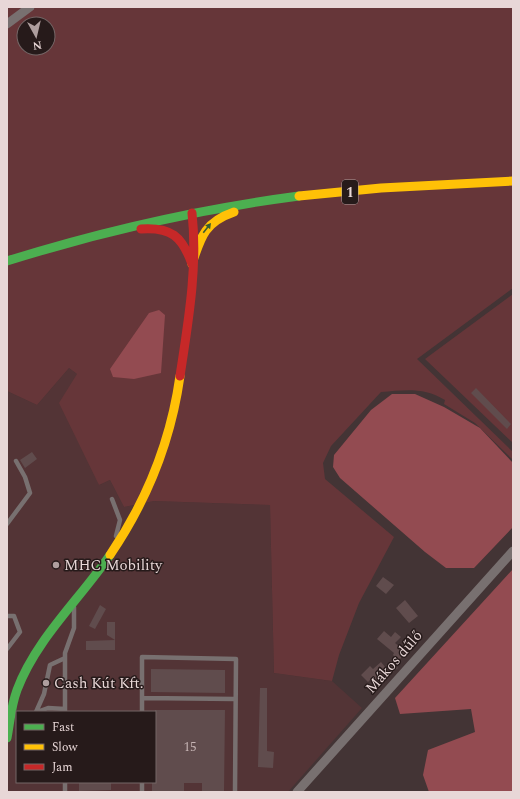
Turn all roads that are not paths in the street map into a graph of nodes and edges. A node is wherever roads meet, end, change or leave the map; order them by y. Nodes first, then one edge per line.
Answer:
1 (30, 7) edge
2 (7, 24) edge
3 (513, 181) edge
4 (288, 198) junction
5 (192, 213) junction
6 (144, 226) junction
7 (7, 261) edge
8 (192, 264) junction
9 (16, 462) dead end
10 (112, 499) dead end
11 (7, 524) edge
12 (114, 548) junction
13 (513, 551) edge
14 (74, 603) junction
15 (7, 616) edge
16 (7, 649) edge
17 (65, 658) junction
18 (142, 698) junction
19 (235, 699) junction
20 (65, 710) edge
21 (36, 711) edge
22 (39, 711) edge
23 (142, 711) edge
24 (14, 715) edge
25 (7, 738) edge
26 (234, 792) edge
27 (297, 792) edge

1 - 2 street
3 - 4 main road, 1
4 - 5 main road, 1
8 -> 4 main road
5 - 6 main road, 1
5 - 8 main road
6 - 7 main road, 1
6 - 8 main road
8 - 12 main road
9 - 11 lane
10 - 12 lane
12 - 14 main road
13 - 27 street, Mákos dűlő
14 - 17 lane
14 - 24 main road
15 - 16 lane
17 - 20 lane
17 - 21 lane
18 - 19 lane
18 - 19 lane
18 - 23 lane
19 - 26 lane
20 - 22 lane
24 - 25 main road

